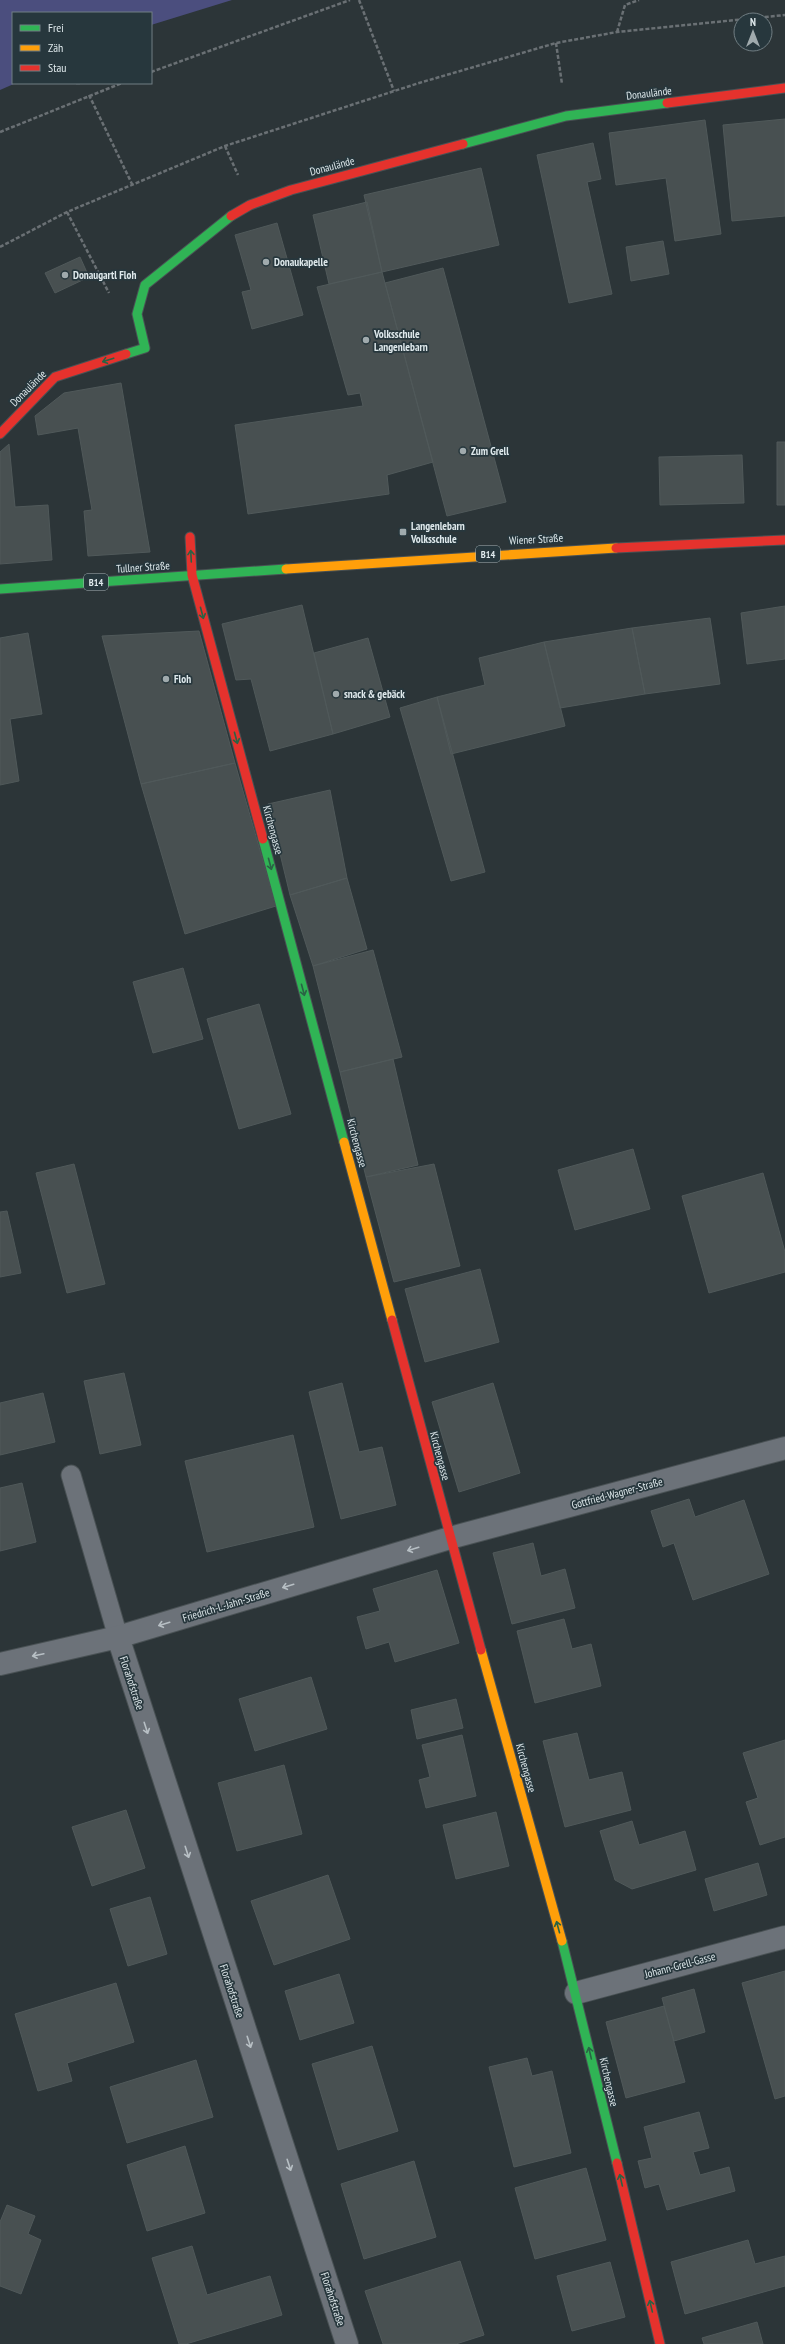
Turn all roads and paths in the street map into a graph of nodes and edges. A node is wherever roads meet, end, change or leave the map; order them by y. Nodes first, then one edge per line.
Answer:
1 (350, 0) edge
2 (359, 0) edge
3 (639, 0) edge
4 (785, 15) edge
5 (617, 32) junction
6 (556, 43) junction
7 (152, 72) edge
8 (119, 84) edge
9 (785, 88) edge
10 (394, 91) junction
11 (89, 95) junction
12 (566, 116) junction
13 (0, 132) edge
14 (225, 146) junction
15 (239, 177) dead end
16 (132, 184) junction
17 (67, 212) junction
18 (0, 247) edge
19 (137, 314) junction
20 (0, 434) edge
21 (190, 537) dead end
22 (785, 540) edge
23 (192, 575) junction
24 (0, 589) edge
25 (785, 1448) edge
26 (71, 1475) dead end
27 (450, 1538) junction
28 (118, 1638) junction
29 (0, 1664) edge
30 (785, 1937) edge
31 (576, 1993) junction
32 (348, 2344) edge
33 (660, 2344) edge

1 - 7 path
2 - 10 path
3 - 5 path
4 - 5 path
5 - 6 path
6 - 10 path
6 - 12 path
8 - 11 path
9 - 12 street, Donaulände
10 - 14 path
11 - 13 path
11 - 16 path
12 - 19 street, Donaulände
14 - 15 path
14 - 16 path
16 - 17 path
17 - 18 path
17 - 19 path
19 -> 20 street, Donaulände
23 -> 21 street, Kirchengasse
22 - 23 street, Wiener Straße / B14
23 - 24 street, Tullner Straße / B14
23 -> 27 street, Kirchengasse
25 - 27 street, Gottfried-Wagner-Straße
26 - 28 lane
27 -> 28 street, Friedrich-L.-Jahn-Straße
31 -> 27 street, Kirchengasse
28 -> 29 street, Friedrich-L.-Jahn-Straße
28 -> 32 street, Florahofstraße
30 - 31 street, Johann-Grell-Gasse
33 -> 31 street, Kirchengasse

